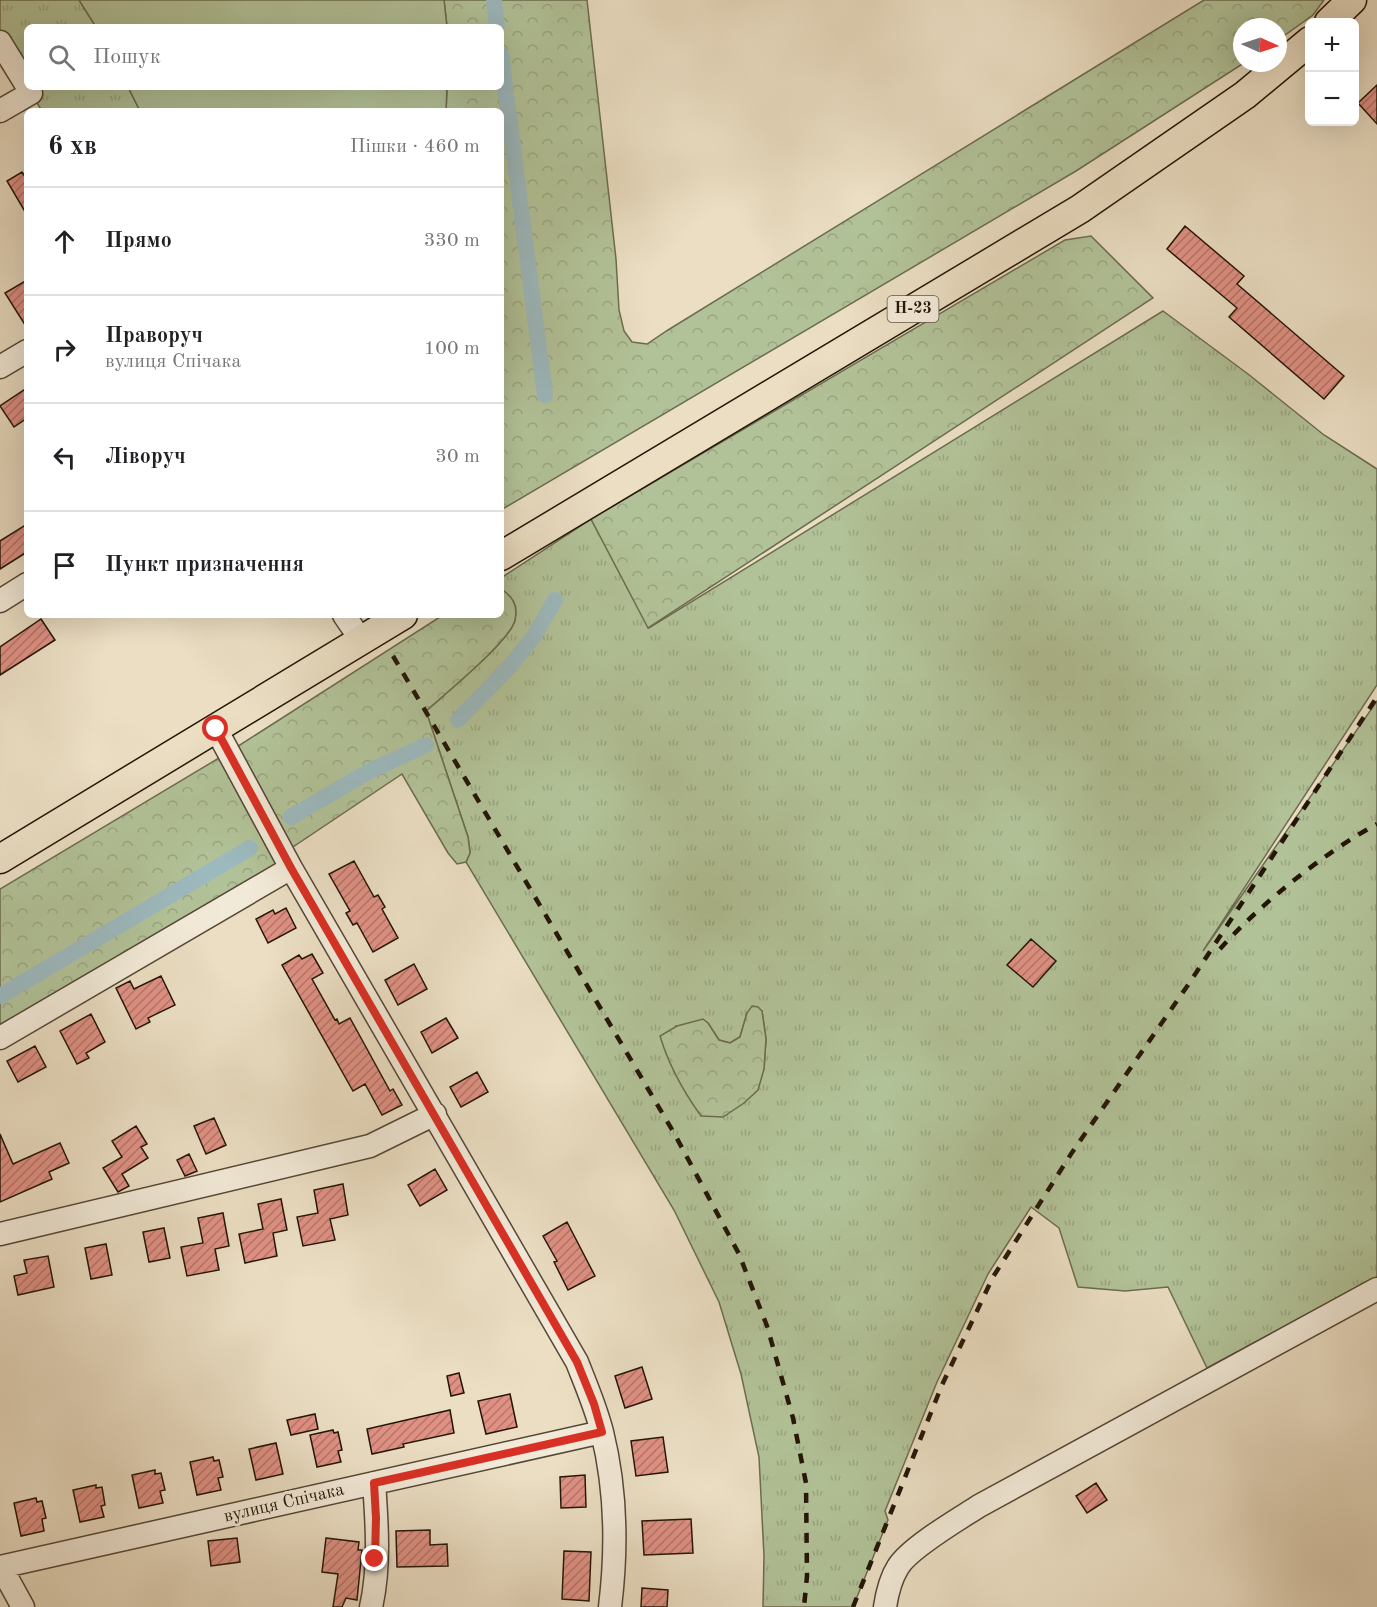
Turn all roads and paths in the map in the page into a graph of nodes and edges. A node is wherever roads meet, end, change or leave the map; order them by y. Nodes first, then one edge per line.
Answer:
1 (1352, 0) edge
2 (1333, 18) edge
3 (0, 42) edge
4 (1305, 44) edge
5 (24, 81) edge
6 (32, 94) edge
7 (0, 111) edge
8 (24, 353) edge
9 (0, 367) edge
10 (504, 554) edge
11 (24, 586) edge
12 (0, 601) edge
13 (346, 618) edge
14 (398, 618) edge
15 (361, 640) junction
16 (216, 729) junction
17 (0, 859) edge
18 (291, 868) junction
19 (0, 1038) edge
20 (435, 1114) junction
21 (0, 1234) edge
22 (1377, 1289) edge
23 (602, 1432) junction
24 (374, 1483) junction
25 (0, 1567) edge
26 (23, 1607) edge
27 (370, 1607) edge
28 (610, 1607) edge
29 (885, 1607) edge

1 - 2 main road
3 - 5 street
4 - 10 main road, Н-23
6 - 7 street
8 - 9 street
11 - 12 street
13 - 15 street
14 - 15 main road
15 - 16 main road
16 - 17 main road
16 - 18 street
18 - 19 street
18 - 20 street
20 - 21 street
20 - 23 street
22 - 29 street
23 - 24 street, вулиця Спічака
23 - 28 street
24 - 25 street, вулиця Спічака
24 - 27 street
25 - 26 street

